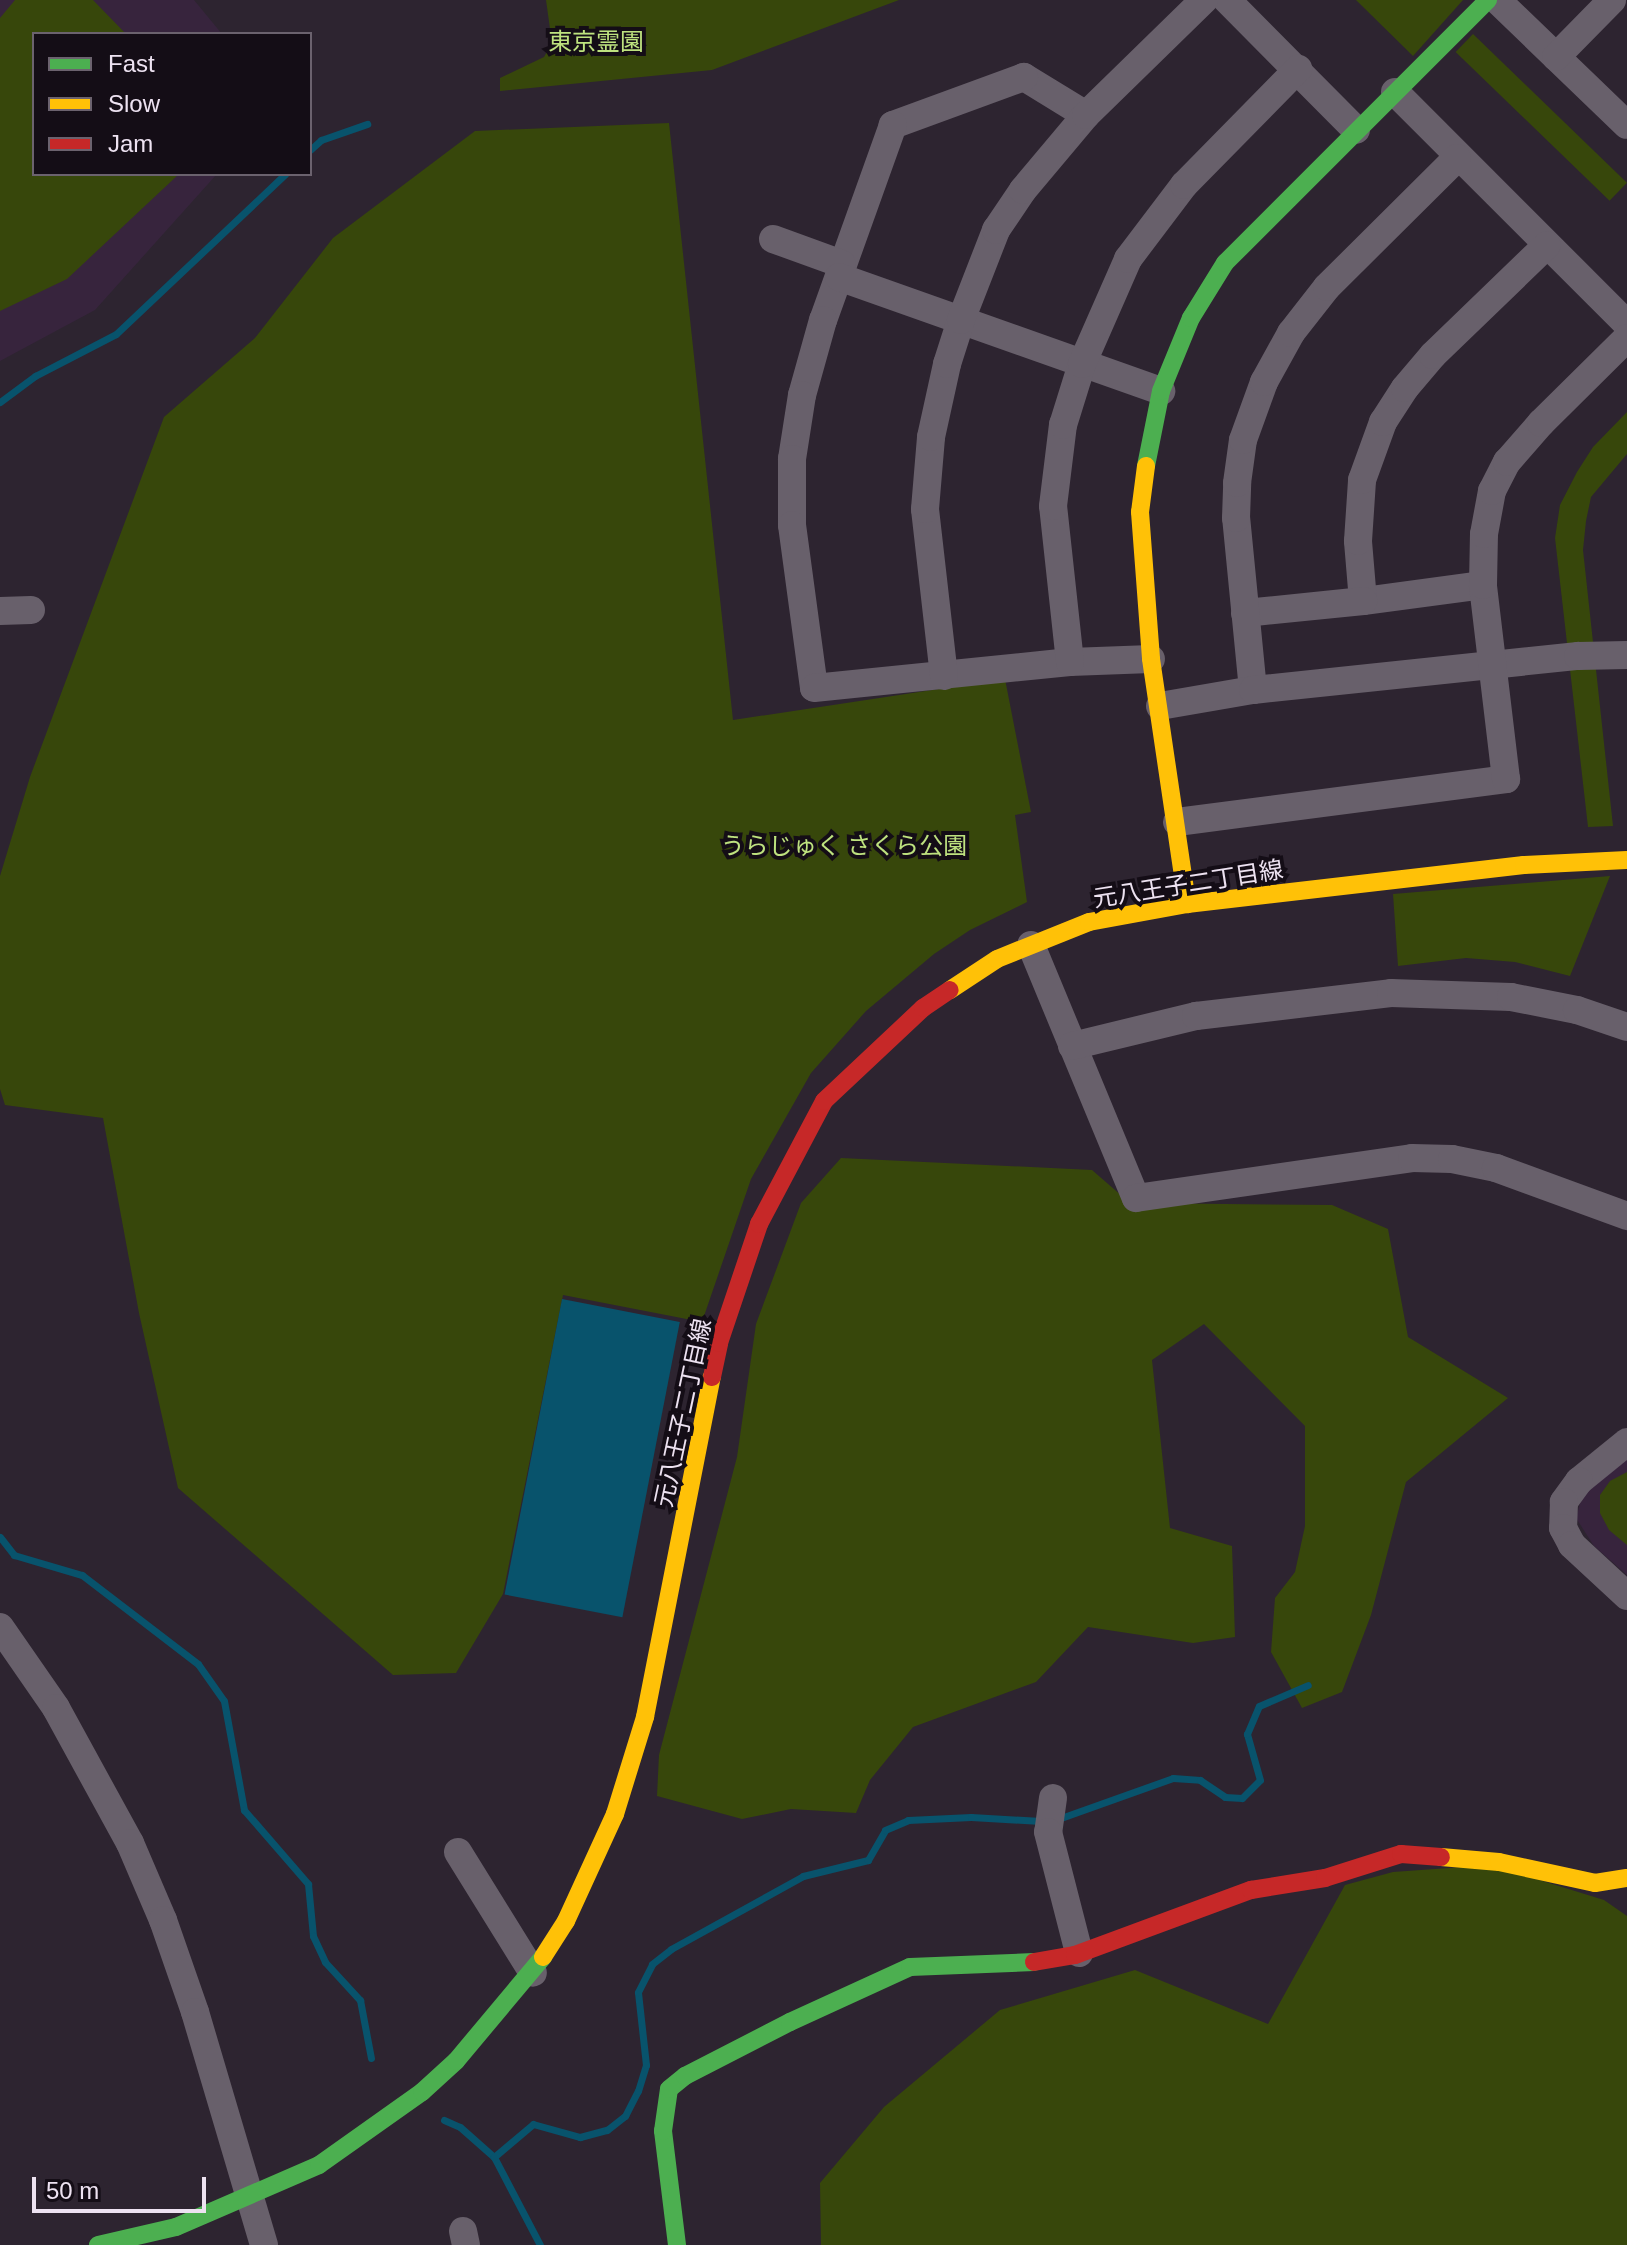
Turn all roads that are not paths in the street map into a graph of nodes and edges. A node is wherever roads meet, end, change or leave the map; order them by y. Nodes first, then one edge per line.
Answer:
1 (1204, 0) edge
2 (1227, 0) edge
3 (1488, 0) edge
4 (1497, 0) edge
5 (1612, 0) edge
6 (1556, 57) junction
7 (1298, 69) junction
8 (1395, 92) junction
9 (1086, 115) junction
10 (1627, 125) edge
11 (1356, 130) junction
12 (1457, 158) junction
13 (773, 239) dead end
14 (1547, 245) junction
15 (840, 270) junction
16 (961, 320) junction
17 (1627, 324) edge
18 (1627, 338) edge
19 (1082, 364) junction
20 (1161, 391) junction
21 (1483, 585) junction
22 (1363, 601) junction
23 (31, 610) dead end
24 (0, 611) edge
25 (1245, 613) junction
26 (1627, 655) edge
27 (1151, 659) junction
28 (1070, 662) junction
29 (1495, 664) junction
30 (944, 676) junction
31 (1253, 690) junction
32 (1160, 706) junction
33 (1177, 822) junction
34 (1627, 860) edge
35 (1187, 904) junction
36 (1031, 945) junction
37 (1627, 1027) edge
38 (1072, 1046) junction
39 (1627, 1216) edge
40 (1627, 1442) edge
41 (1627, 1596) edge
42 (0, 1627) edge
43 (1052, 1812) dead end
44 (458, 1852) dead end
45 (1627, 1878) edge
46 (1079, 1953) junction
47 (533, 1973) junction
48 (248, 2198) junction
49 (98, 2245) edge
50 (264, 2245) edge
51 (677, 2245) edge

1 - 9 street
2 - 7 street
3 - 8 street
4 - 6 street
5 - 6 street
6 - 10 street
7 - 11 street
7 - 19 street
8 - 11 street
8 - 12 street
9 - 15 street
9 - 16 street
11 - 20 street
12 - 14 street
12 - 25 street
13 - 15 street
14 - 17 street
14 - 22 street
15 - 16 street
15 - 30 street
16 - 19 street
16 - 30 street
18 - 21 street
19 - 20 street
19 - 28 street
20 - 27 street
21 - 22 street
21 - 29 street
22 - 25 street
23 - 24 street
25 - 31 street
26 - 29 street
27 - 28 street
27 - 32 street
28 - 30 street
29 - 31 street
29 - 33 street
31 - 32 street
32 - 33 street
33 - 35 street
34 - 35 street, 元八王子二丁目線
35 - 36 street, 元八王子二丁目線
36 - 38 street
36 - 47 street, 元八王子二丁目線
37 - 38 street
38 - 39 street
40 - 41 street
42 - 48 street
43 - 46 street
44 - 47 street
45 - 46 street
46 - 51 street
47 - 48 street, 元八王子二丁目線
48 - 49 street, 元八王子二丁目線
48 - 50 street

